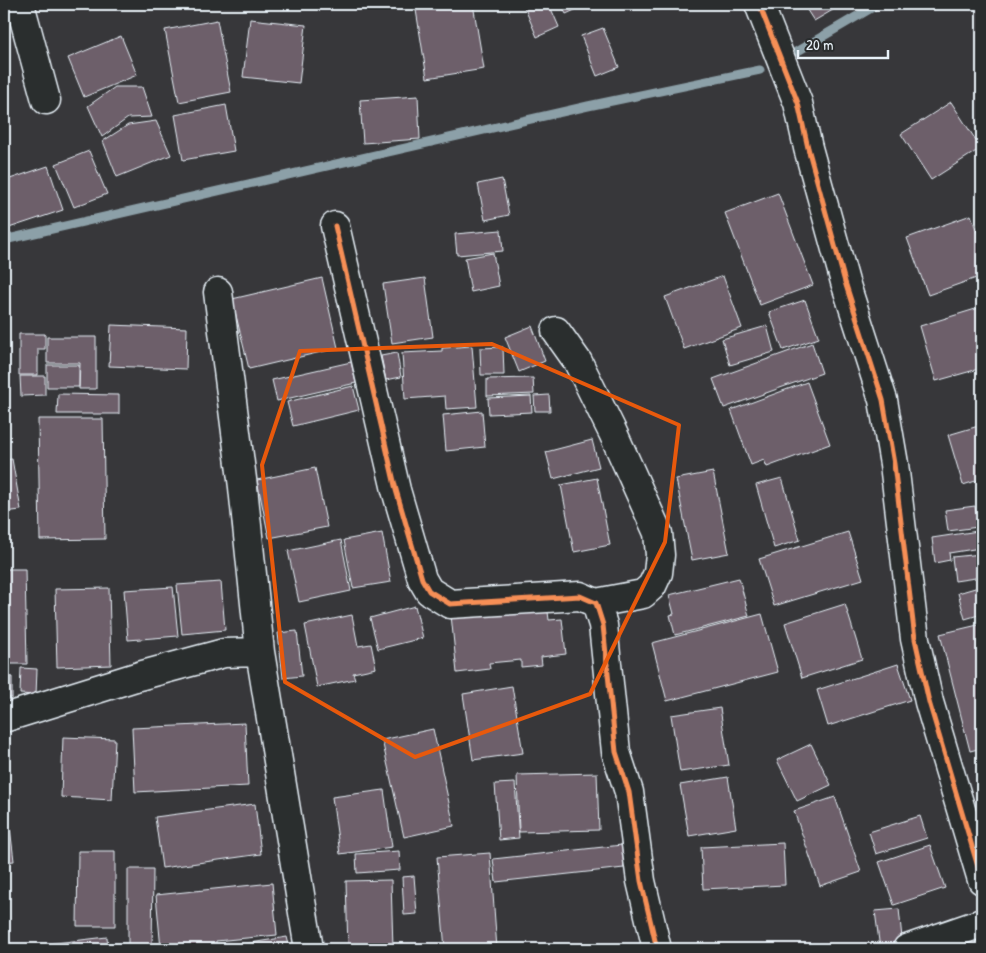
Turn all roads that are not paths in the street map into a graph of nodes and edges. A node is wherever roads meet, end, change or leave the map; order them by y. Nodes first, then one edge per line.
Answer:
1 (20, 4) edge
2 (760, 4) edge
3 (46, 100) dead end
4 (335, 226) dead end
5 (218, 292) dead end
6 (556, 331) dead end
7 (596, 604) junction
8 (260, 652) junction
9 (4, 718) edge
10 (982, 880) edge
11 (982, 923) edge
12 (310, 949) edge
13 (657, 949) edge
14 (907, 949) edge

1 - 3 street
2 - 10 street
4 - 7 street
5 - 8 street
6 - 7 street
7 - 13 street
8 - 9 street
8 - 12 street
11 - 14 street

